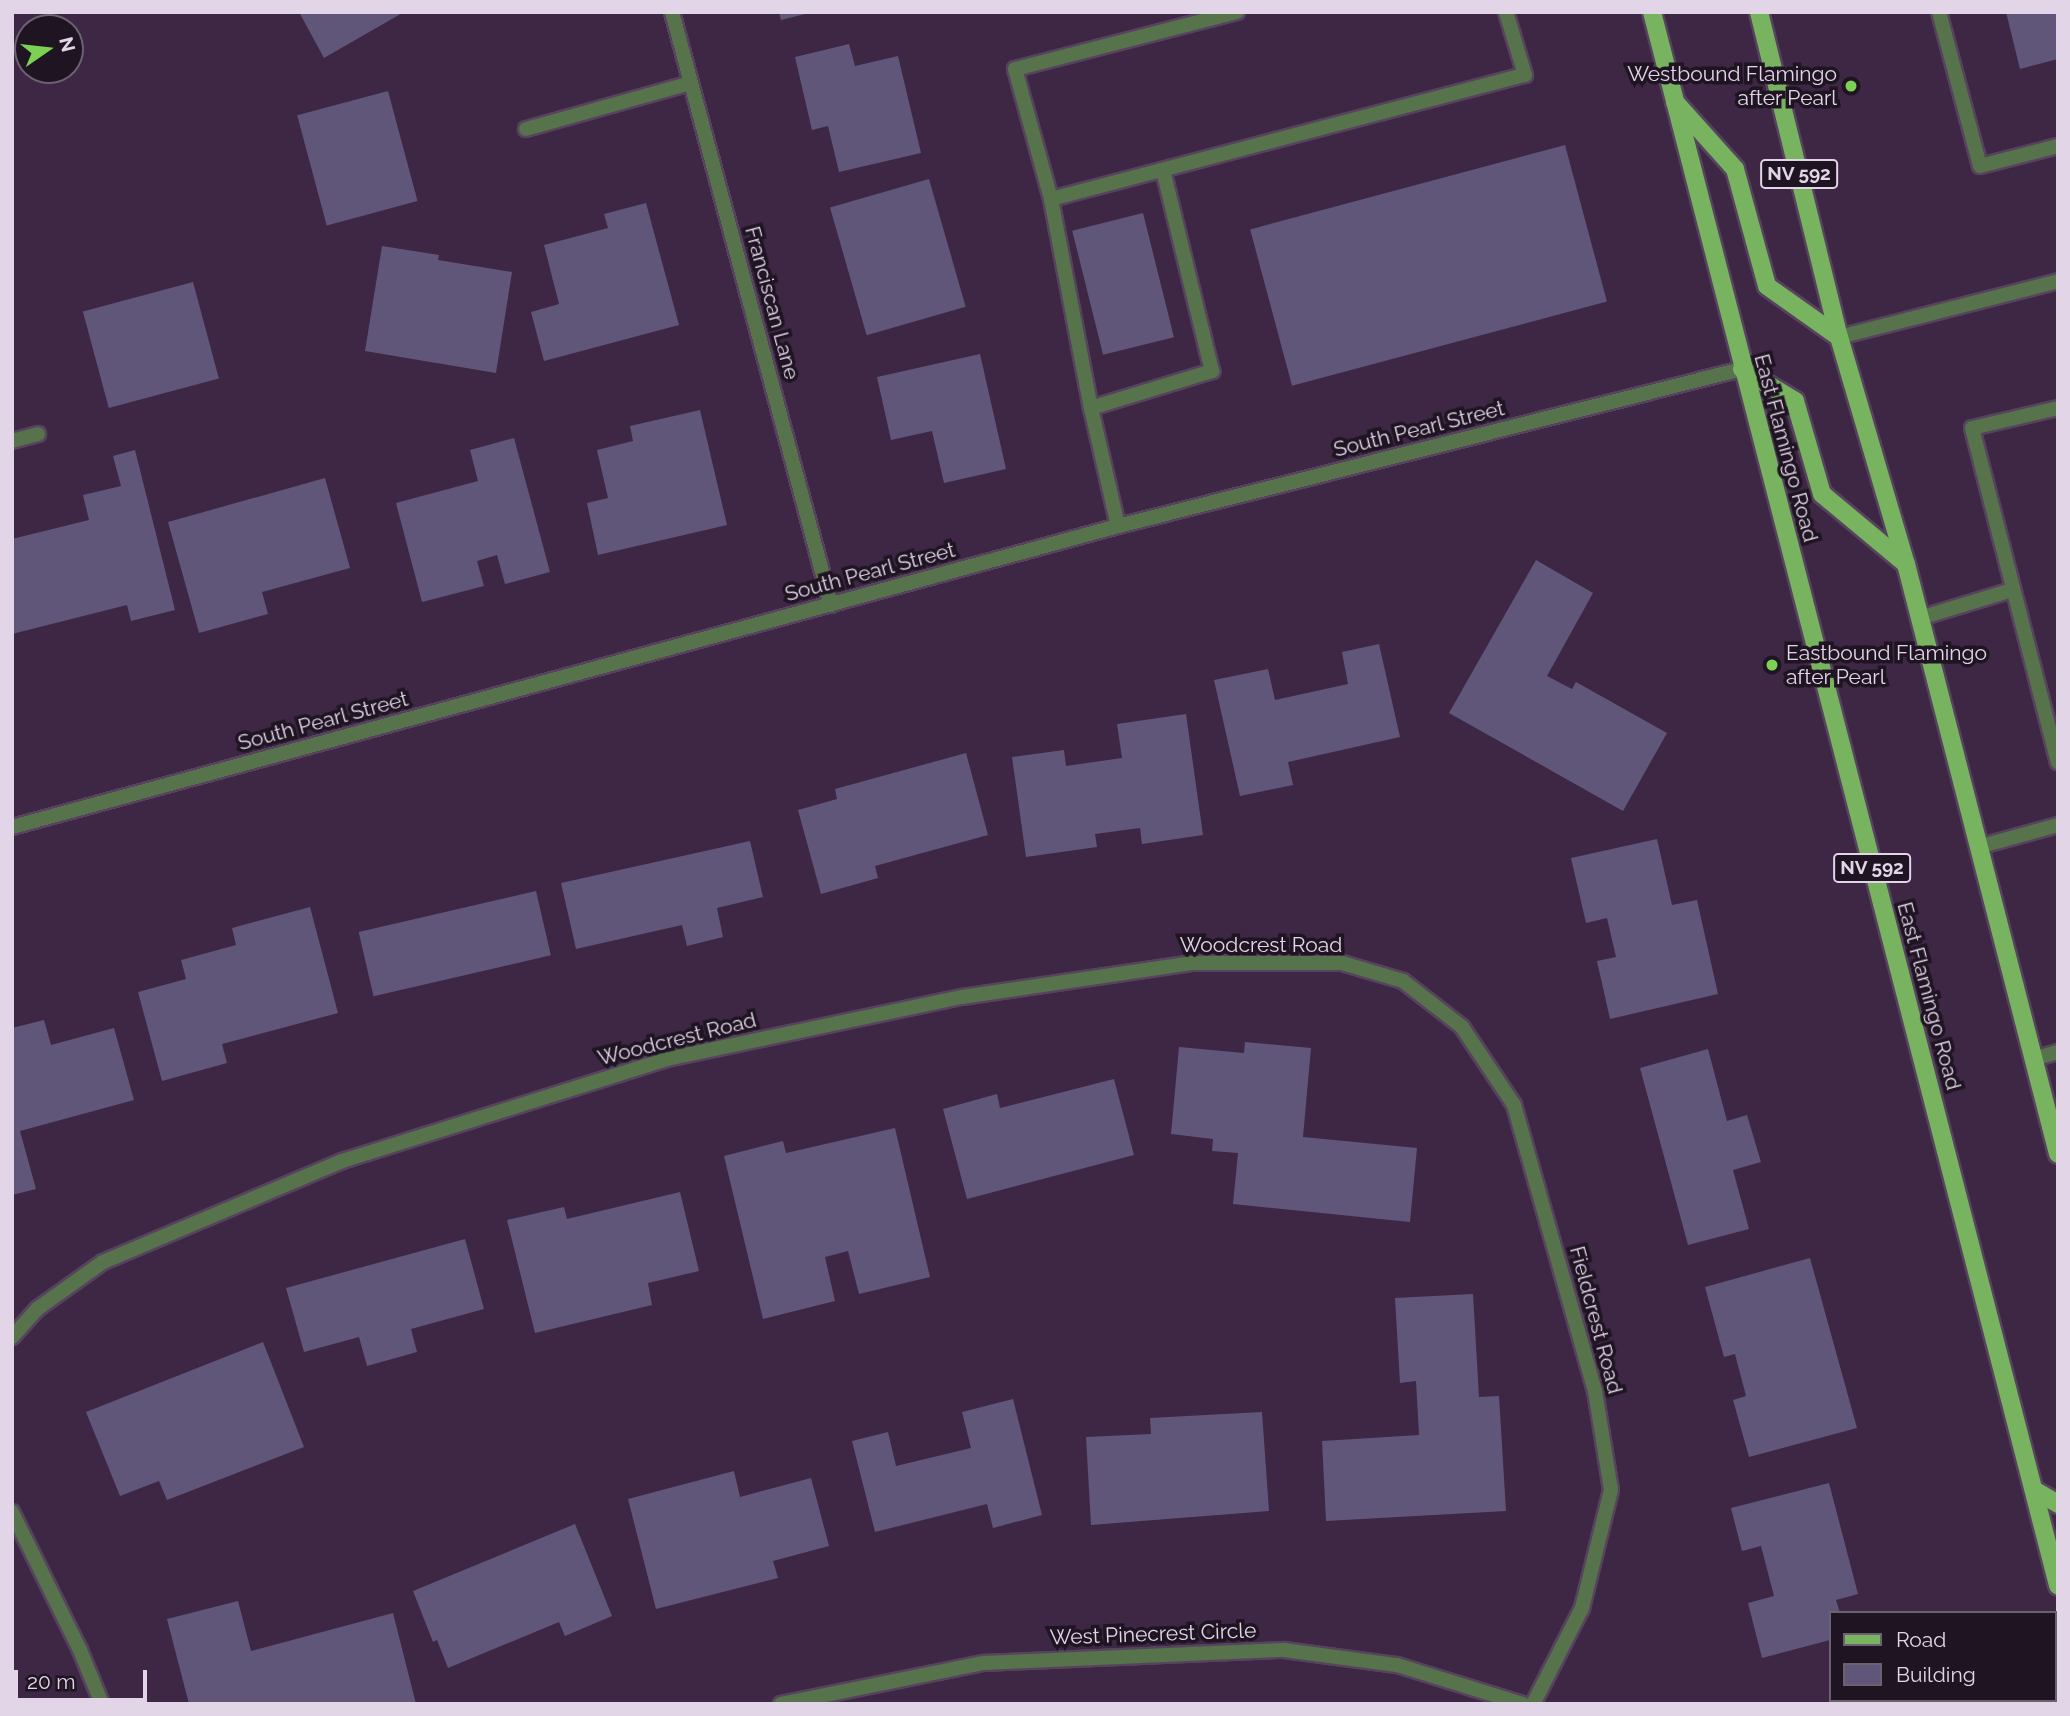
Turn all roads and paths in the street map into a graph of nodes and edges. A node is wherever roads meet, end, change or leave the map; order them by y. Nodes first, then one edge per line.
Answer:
1 (672, 12) edge
2 (1237, 12) edge
3 (1506, 12) edge
4 (1652, 12) edge
5 (1759, 12) edge
6 (1940, 12) edge
7 (691, 83) junction
8 (1673, 100) junction
9 (526, 129) dead end
10 (2058, 146) edge
11 (1163, 170) junction
12 (1051, 199) junction
13 (2058, 281) edge
14 (1839, 337) junction
15 (1742, 369) junction
16 (1091, 408) junction
17 (2058, 408) edge
18 (38, 434) dead end
19 (12, 441) edge
20 (1118, 526) junction
21 (1906, 564) junction
22 (2012, 590) junction
23 (831, 604) junction
24 (1920, 618) junction
25 (2058, 762) edge
26 (2058, 825) edge
27 (12, 827) edge
28 (1978, 847) junction
29 (1403, 981) joint
30 (2058, 1052) edge
31 (2033, 1059) junction
32 (2058, 1154) edge
33 (12, 1337) edge
34 (2034, 1490) junction
35 (2058, 1504) edge
36 (12, 1512) edge
37 (2058, 1585) edge
38 (102, 1704) edge
39 (781, 1704) edge
40 (1523, 1704) edge
41 (1532, 1704) edge

1 - 7 street, Franciscan Lane
2 - 12 street
3 - 11 street
4 - 8 main road, East Flamingo Road / NV 592
5 - 14 main road, NV 592
6 - 10 street
7 - 9 street
7 - 23 street, Franciscan Lane
8 - 14 main road
8 - 15 main road, East Flamingo Road / NV 592
11 - 12 street
11 - 16 street
12 - 16 street
13 - 14 street
14 - 21 main road, NV 592
15 - 20 street, South Pearl Street
15 - 21 main road
15 - 34 main road, East Flamingo Road / NV 592
16 - 20 street
17 - 22 street
18 - 19 street
20 - 23 street, South Pearl Street
21 - 24 main road, NV 592
22 - 24 street
22 - 25 street
23 - 27 street, South Pearl Street
24 - 28 main road, NV 592
26 - 28 street
28 - 31 main road, NV 592
29 - 33 street, Woodcrest Road
29 - 41 street, Fieldcrest Road
30 - 31 street
31 - 32 main road, NV 592
34 - 35 main road
34 - 37 main road, East Flamingo Road / NV 592
36 - 38 street
39 - 40 street, West Pinecrest Circle

